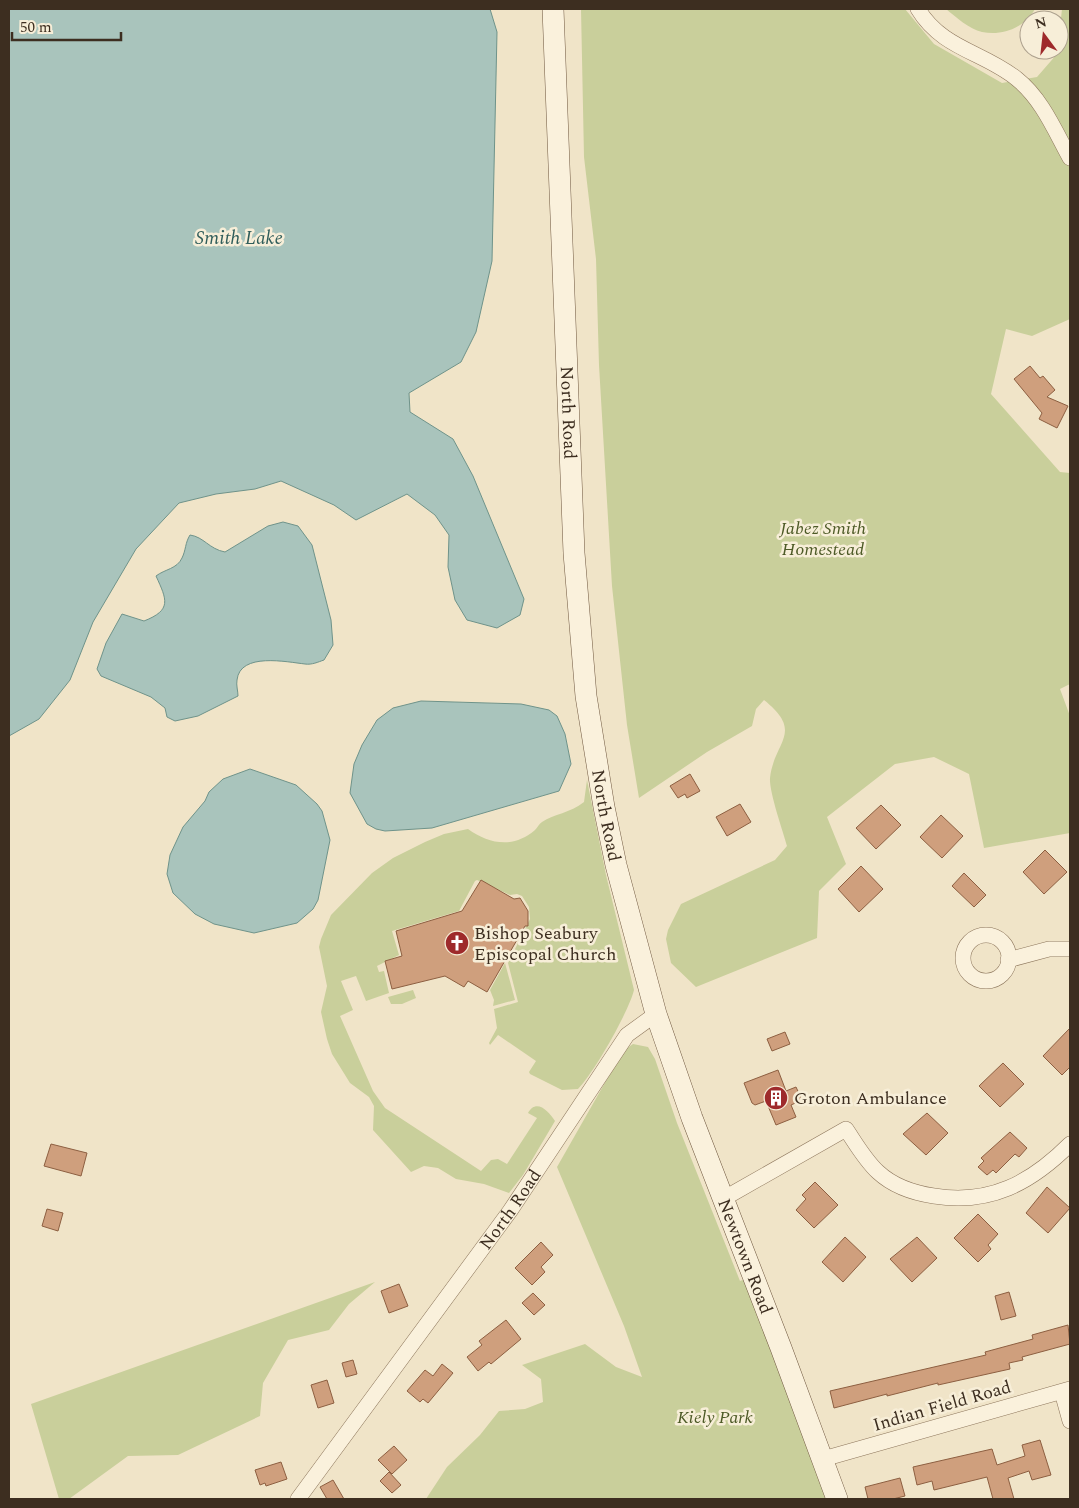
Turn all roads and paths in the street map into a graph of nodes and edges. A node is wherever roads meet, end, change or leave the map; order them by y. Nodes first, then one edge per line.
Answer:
1 (554, 9) edge
2 (918, 9) edge
3 (1070, 158) edge
4 (1070, 949) edge
5 (1008, 960) dead end
6 (656, 1014) junction
7 (1070, 1144) edge
8 (723, 1199) junction
9 (1066, 1390) edge
10 (1070, 1421) edge
11 (823, 1459) junction
12 (298, 1499) edge
13 (837, 1499) edge

1 - 6 main road, North Road
2 - 3 street
4 - 5 street
6 - 8 main road, Newtown Road
6 - 12 street, North Road
7 - 8 street
8 - 11 main road, Newtown Road
9 - 10 street
9 - 11 street, Indian Field Road
11 - 13 main road, Newtown Road

